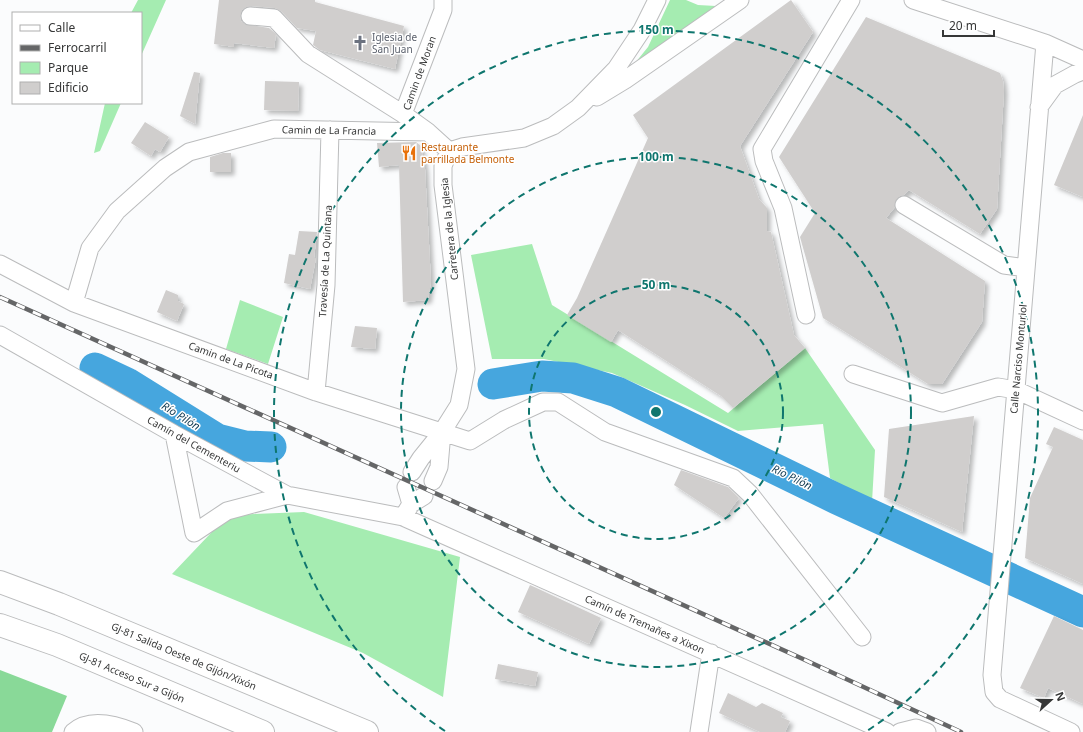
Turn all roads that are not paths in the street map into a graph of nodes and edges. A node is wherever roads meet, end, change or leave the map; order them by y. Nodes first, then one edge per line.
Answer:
1 (443, 0) edge
2 (657, 0) edge
3 (740, 0) edge
4 (851, 0) edge
5 (913, 0) edge
6 (250, 16) dead end
7 (1045, 43) junction
8 (1083, 60) edge
9 (1083, 71) edge
10 (1039, 107) junction
11 (578, 108) junction
12 (404, 114) junction
13 (330, 130) junction
14 (428, 132) junction
15 (449, 151) junction
16 (904, 205) dead end
17 (0, 264) edge
18 (1026, 268) junction
19 (74, 302) junction
20 (806, 315) dead end
21 (0, 335) edge
22 (853, 374) dead end
23 (1016, 390) junction
24 (316, 392) junction
25 (1083, 422) edge
26 (442, 432) junction
27 (174, 434) junction
28 (433, 481) dead end
29 (287, 494) junction
30 (412, 506) junction
31 (0, 582) edge
32 (0, 625) edge
33 (862, 637) dead end
34 (711, 653) junction
35 (73, 732) edge
36 (134, 732) edge
37 (263, 732) edge
38 (366, 732) edge
39 (699, 732) edge
40 (887, 732) edge
41 (900, 732) edge
42 (927, 732) edge
43 (1072, 732) edge

1 - 12 street, Camin de Moran
2 - 11 street
3 - 11 street
4 - 20 street
5 - 7 street
6 - 12 street
7 - 8 street
7 - 10 street, Calle Narciso Monturiol
9 - 10 street
10 - 18 street, Calle Narciso Monturiol
11 - 15 street
12 - 14 street, Camin de Moran
13 - 14 street, Camin de La Francia
13 - 19 street, Camin de La Francia
13 - 24 street, Travesía de La Quintana
14 - 15 street, Camin de Moran
15 - 26 street, Carretera de la Iglesia
16 - 18 street
17 - 19 street, Camin de La Picota
18 - 23 street, Calle Narciso Monturiol
19 - 24 street, Camin de La Picota
21 - 27 street, Camín del Cementeriu
22 - 23 street
23 - 25 street
23 - 43 street, Calle Narciso Monturiol
24 - 26 street, Camin de La Picota
26 - 28 street, Carretera de la Iglesia
26 - 30 street, Carretera de la Iglesia
26 - 33 street, Camin de La Picota
27 - 29 street, Camín del Cementeriu
27 - 29 street
29 - 30 street, Camín del Cementeriu
30 - 34 street, Camín de Tremañes a Xixon
31 - 38 highway, GJ-81 Salida Oeste de Gijón/Xixón
32 - 37 highway, GJ-81 Acceso Sur a Gijón
34 - 39 street
34 - 40 street, Camín de Tremañes a Xixon
35 - 36 street
41 - 42 street

